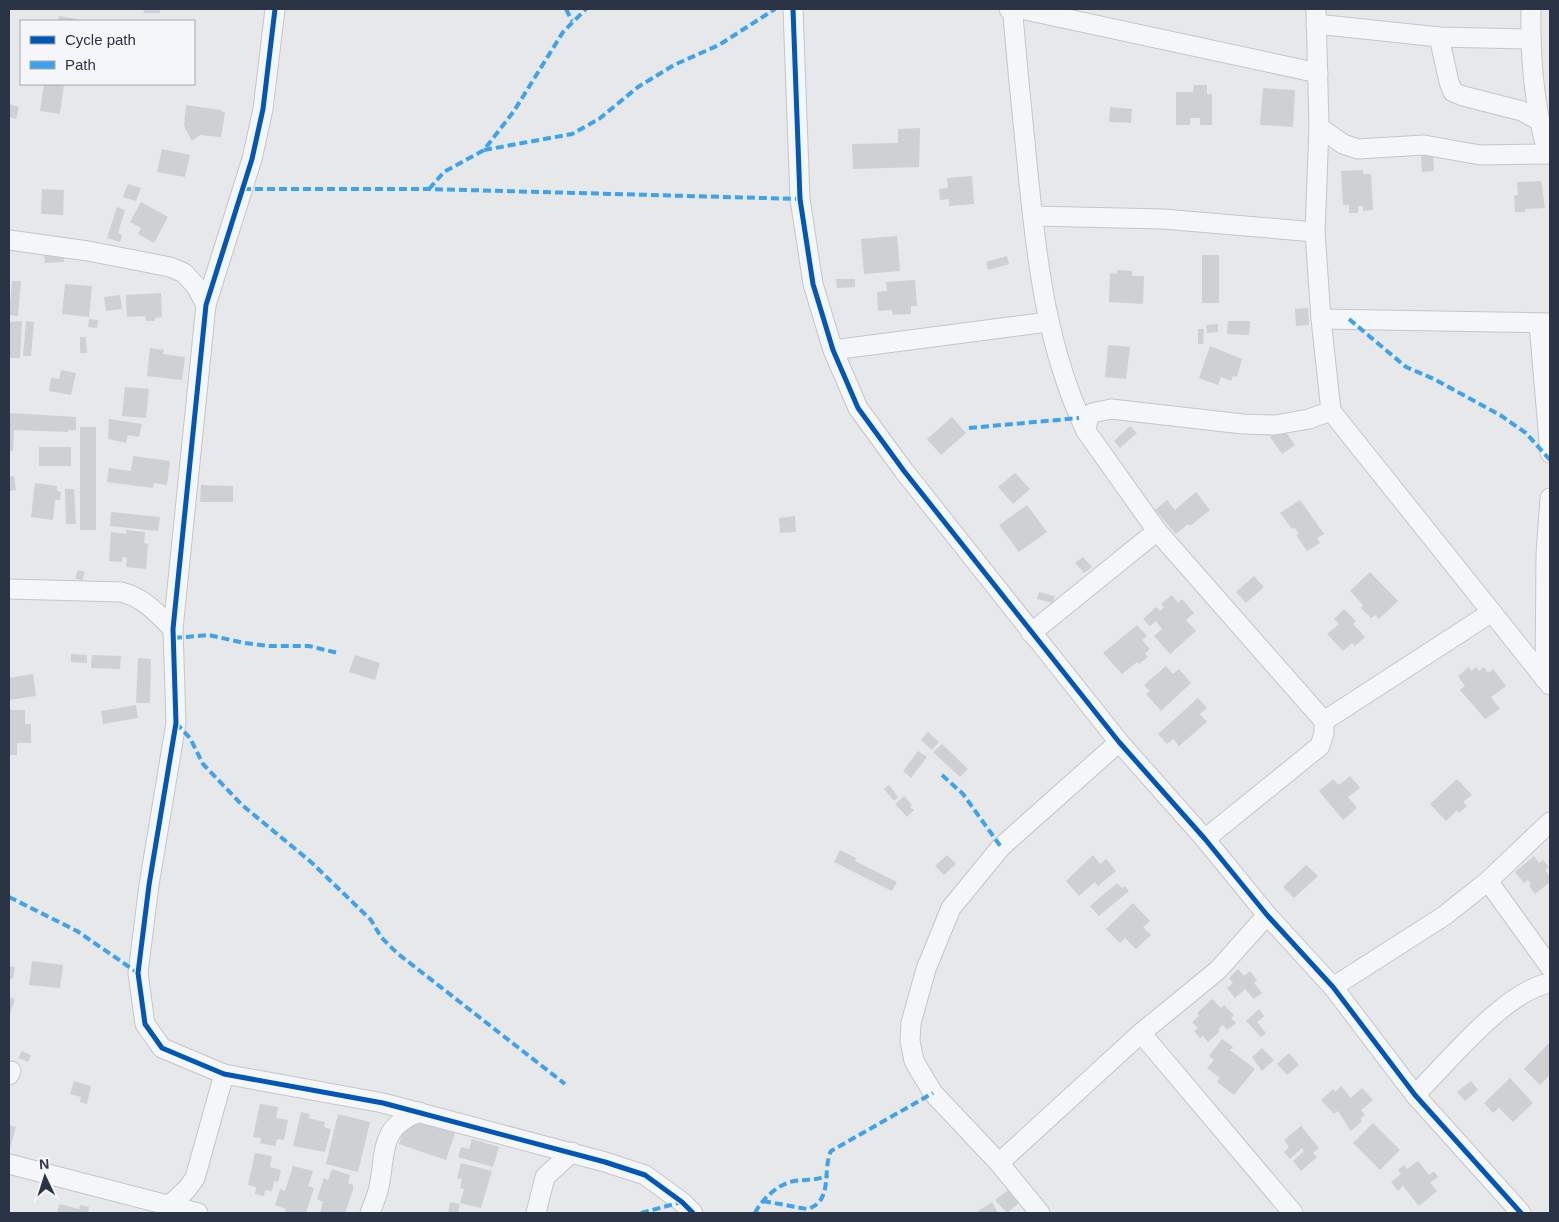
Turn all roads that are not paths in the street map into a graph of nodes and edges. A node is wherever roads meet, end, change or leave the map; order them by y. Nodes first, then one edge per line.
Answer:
1 (274, 9) edge
2 (793, 9) edge
3 (1009, 9) edge
4 (1021, 9) edge
5 (1531, 9) edge
6 (1316, 16) edge
7 (1439, 37) junction
8 (1530, 39) junction
9 (1318, 73) junction
10 (1538, 120) junction
11 (1319, 127) junction
12 (1549, 154) edge
13 (1033, 216) junction
14 (1315, 232) junction
15 (9, 240) edge
16 (206, 305) junction
17 (1321, 319) junction
18 (1048, 322) junction
19 (1545, 323) edge
20 (833, 350) junction
21 (1331, 411) junction
22 (1086, 431) junction
23 (1550, 453) edge
24 (1550, 498) edge
25 (1157, 531) junction
26 (9, 589) edge
27 (1492, 612) junction
28 (173, 628) junction
29 (1031, 633) junction
30 (1548, 682) edge
31 (1324, 721) junction
32 (1119, 742) junction
33 (1550, 822) edge
34 (1205, 839) junction
35 (1488, 881) junction
36 (1267, 915) junction
37 (1550, 967) edge
38 (1550, 983) edge
39 (1333, 987) junction
40 (1141, 1033) junction
41 (224, 1074) junction
42 (1415, 1095) junction
43 (419, 1112) junction
44 (572, 1152) junction
45 (999, 1163) junction
46 (9, 1164) edge
47 (170, 1205) junction
48 (198, 1213) edge
49 (370, 1213) edge
50 (536, 1213) edge
51 (693, 1213) edge
52 (1040, 1213) edge
53 (1293, 1213) edge
54 (1521, 1213) edge

1 - 16 street
2 - 20 street
3 - 13 street
4 - 9 street
5 - 8 street
6 - 7 street
6 - 9 street
7 - 8 street
7 - 10 street
8 - 10 street
9 - 11 street
10 - 12 street
11 - 12 street
11 - 14 street
13 - 14 street
13 - 18 street
14 - 17 street
15 - 16 street
16 - 28 street
17 - 19 street
17 - 21 street
18 - 20 street
18 - 22 street
19 - 23 street
20 - 29 street
21 - 22 street
21 - 27 street
22 - 25 street
24 - 30 street
25 - 29 street
25 - 31 street
26 - 28 street
27 - 30 street
27 - 31 street
28 - 41 street
29 - 32 street
31 - 34 street
32 - 34 street
32 - 45 street
33 - 35 street
34 - 36 street
35 - 37 street
35 - 39 street
36 - 39 street
36 - 40 street
38 - 42 street
39 - 42 street
40 - 45 street
40 - 53 street
41 - 43 street
41 - 47 street
42 - 54 street
43 - 44 street
43 - 49 street
44 - 50 street
44 - 51 street
45 - 52 street
46 - 47 street
47 - 48 street

